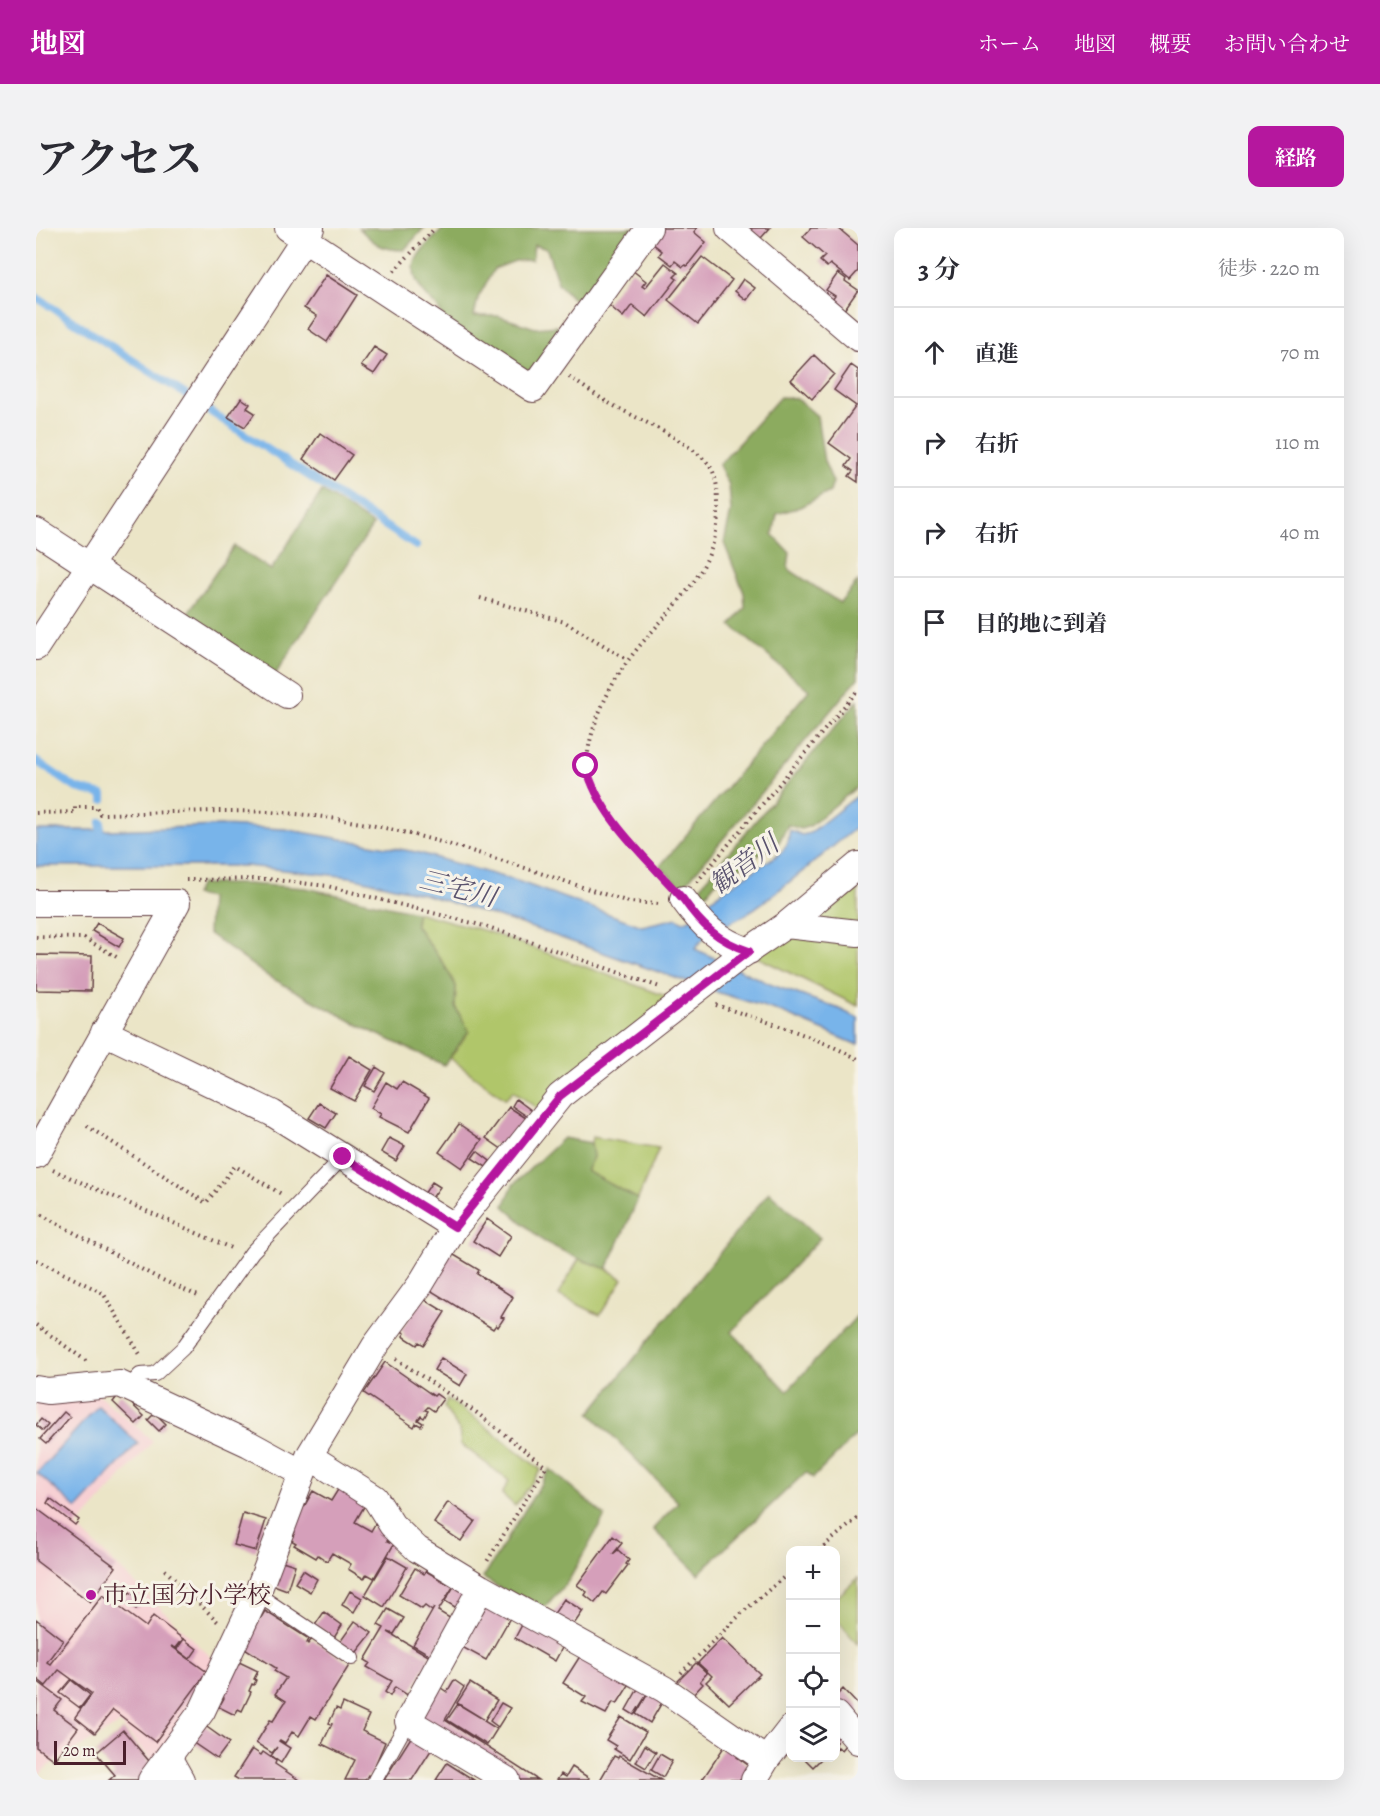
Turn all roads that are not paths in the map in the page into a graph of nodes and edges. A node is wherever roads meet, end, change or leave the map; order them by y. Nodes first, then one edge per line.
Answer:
1 (649, 228) edge
2 (729, 228) edge
3 (301, 232) edge
4 (858, 338) edge
5 (36, 531) edge
6 (89, 566) junction
7 (36, 647) edge
8 (287, 695) dead end
9 (858, 865) edge
10 (36, 903) edge
11 (687, 904) road end
12 (786, 925) junction
13 (858, 933) edge
14 (744, 954) junction
15 (104, 1032) junction
16 (343, 1157) junction
17 (41, 1161) edge
18 (455, 1227) junction
19 (129, 1382) junction
20 (36, 1389) edge
21 (306, 1465) junction
22 (477, 1585) junction
23 (257, 1594) junction
24 (352, 1658) dead end
25 (840, 1720) edge
26 (408, 1721) junction
27 (786, 1734) edge
28 (858, 1740) edge
29 (168, 1757) junction
30 (760, 1770) edge
31 (152, 1780) edge
32 (182, 1780) edge
33 (375, 1780) edge
34 (507, 1780) edge

1 - 3 street
2 - 4 street
3 - 6 street
5 - 6 street
6 - 7 street
6 - 8 street
9 - 12 street
10 - 15 street
11 - 14 street
12 - 13 street
12 - 14 street
14 - 18 street
15 - 16 street
15 - 17 street
16 - 18 street
16 - 19 lane
18 - 21 street
19 - 20 street
19 - 21 street
21 - 22 street
21 - 23 street
22 - 26 street
22 - 30 street
23 - 24 lane
23 - 29 street
25 - 28 street
26 - 33 lane
26 - 34 street
27 - 30 street
29 - 31 street
29 - 32 street

